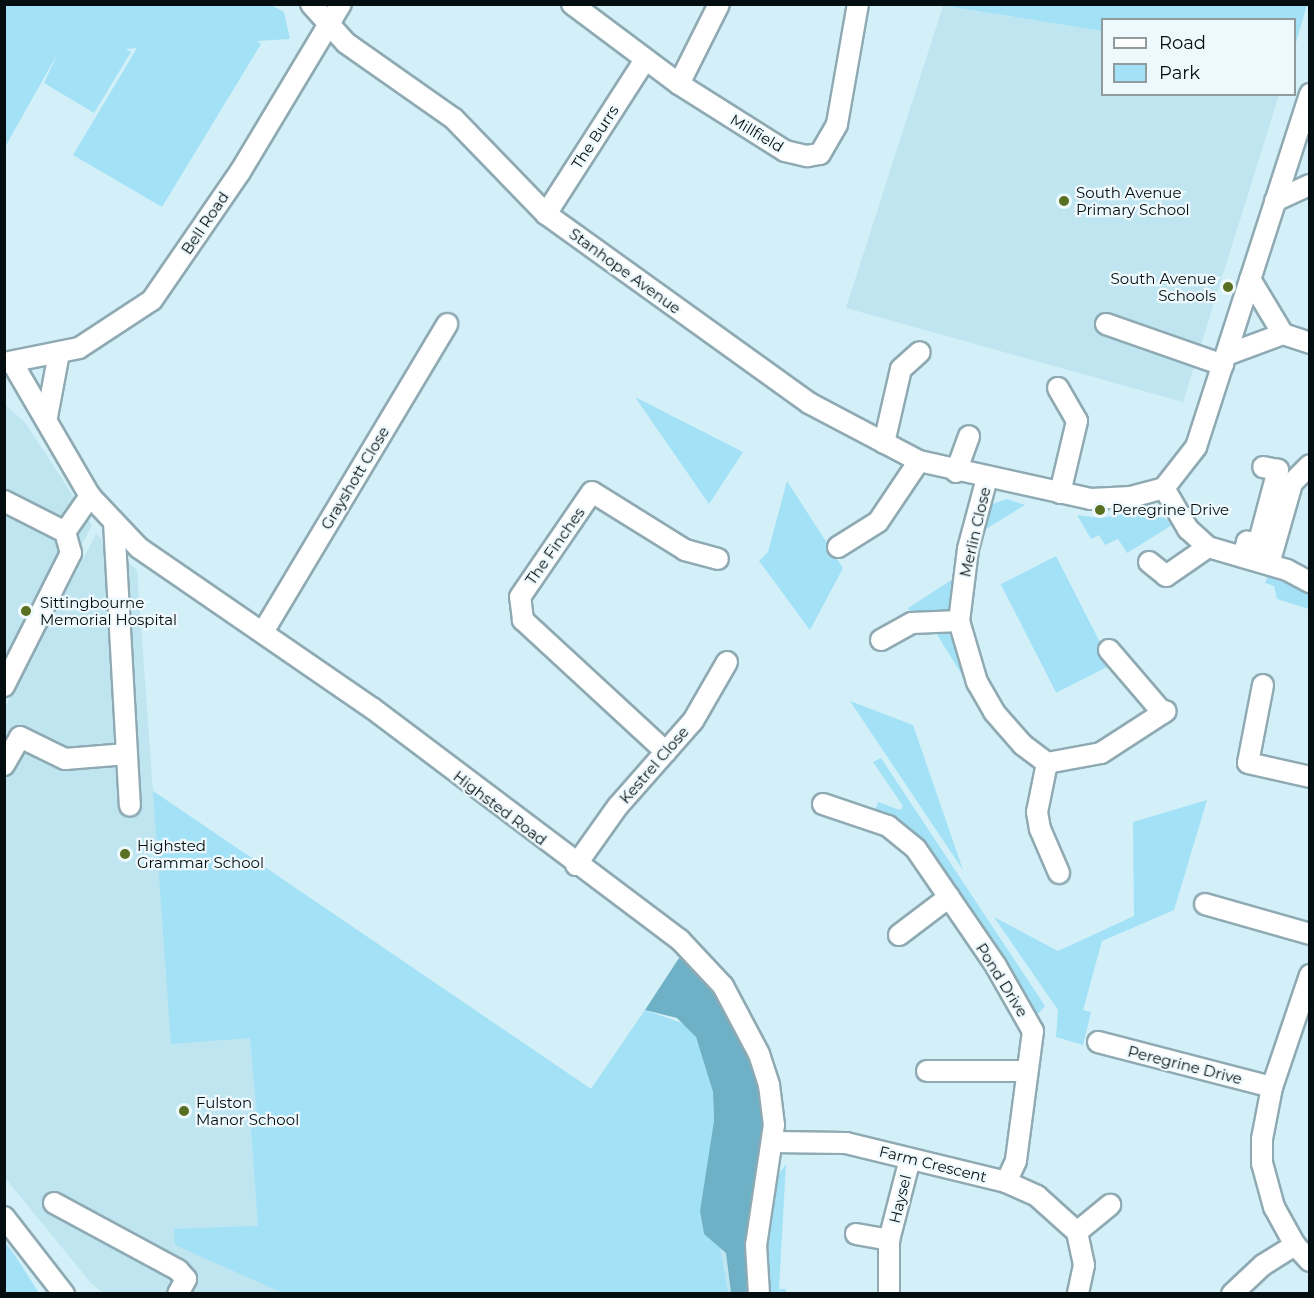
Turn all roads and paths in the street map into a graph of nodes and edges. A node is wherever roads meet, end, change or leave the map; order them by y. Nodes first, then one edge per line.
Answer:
1 (311, 4) edge
2 (341, 4) edge
3 (572, 4) edge
4 (719, 4) edge
5 (858, 4) edge
6 (327, 23) junction
7 (645, 60) junction
8 (679, 84) junction
9 (1310, 94) edge
10 (1299, 121) junction
11 (1310, 139) edge
12 (1310, 185) edge
13 (1275, 201) junction
14 (546, 213) junction
15 (1250, 279) junction
16 (447, 324) dead end
17 (1106, 324) dead end
18 (1283, 334) junction
19 (1310, 343) edge
20 (920, 352) dead end
21 (59, 354) junction
22 (1225, 360) junction
23 (8, 362) edge
24 (1058, 388) dead end
25 (47, 417) junction
26 (970, 436) dead end
27 (884, 443) junction
28 (919, 462) junction
29 (1310, 465) edge
30 (1263, 467) dead end
31 (956, 472) junction
32 (987, 478) junction
33 (1164, 488) junction
34 (1060, 493) junction
35 (90, 496) junction
36 (4, 501) edge
37 (114, 522) junction
38 (65, 532) junction
39 (838, 547) dead end
40 (1208, 547) junction
41 (1244, 557) junction
42 (718, 559) dead end
43 (1149, 562) dead end
44 (1269, 564) junction
45 (1310, 582) edge
46 (958, 621) junction
47 (263, 632) junction
48 (881, 640) dead end
49 (1109, 650) dead end
50 (727, 662) dead end
51 (1263, 685) dead end
52 (4, 686) edge
53 (666, 752) junction
54 (127, 754) junction
55 (1047, 763) junction
56 (4, 765) edge
57 (1310, 777) edge
58 (823, 804) dead end
59 (130, 806) dead end
60 (576, 865) junction
61 (1059, 873) dead end
62 (948, 897) junction
63 (1205, 904) dead end
64 (904, 923) dead end
65 (1310, 934) edge
66 (1310, 975) edge
67 (1098, 1042) dead end
68 (927, 1071) dead end
69 (1027, 1071) junction
70 (1272, 1087) junction
71 (773, 1142) junction
72 (910, 1159) junction
73 (1006, 1182) junction
74 (54, 1203) dead end
75 (1110, 1205) dead end
76 (4, 1217) edge
77 (1077, 1232) junction
78 (856, 1234) dead end
79 (889, 1240) junction
80 (1295, 1245) junction
81 (1310, 1261) edge
82 (64, 1293) edge
83 (178, 1293) edge
84 (759, 1293) edge
85 (889, 1293) edge
86 (1078, 1293) edge
87 (1232, 1293) edge

1 - 6 street, Stanhope Avenue
2 - 6 street, Bell Road
3 - 7 street, Millfield
4 - 8 street
5 - 8 street, Millfield
6 - 14 street, Stanhope Avenue
6 - 21 street, Bell Road
7 - 8 street, Millfield
7 - 14 street, The Burrs
9 - 10 street
10 - 11 street
10 - 13 street
12 - 13 street
13 - 15 street
14 - 27 street, Stanhope Avenue
15 - 18 street
15 - 22 street
16 - 47 street, Grayshott Close
17 - 22 street
18 - 19 street
18 - 22 street
20 - 27 street
21 - 23 street, Bell Road
21 - 25 street
22 - 33 street
23 - 25 street, Highsted Road
24 - 34 street
25 - 35 street, Highsted Road
26 - 31 street
27 - 28 street, Stanhope Avenue
28 - 31 street, Stanhope Avenue
28 - 39 street
29 - 44 street
30 - 41 street
31 - 32 street, Stanhope Avenue
32 - 34 street, Stanhope Avenue
32 - 46 street, Merlin Close
33 - 34 street, Stanhope Avenue
33 - 40 street
35 - 37 street, Highsted Road
35 - 38 street
36 - 38 street
37 - 47 street, Highsted Road
37 - 54 street
38 - 52 street
40 - 41 street
40 - 43 street
41 - 44 street
42 - 53 street, The Finches
44 - 45 street
46 - 48 street
46 - 55 street, Merlin Close
47 - 60 street, Highsted Road
49 - 55 street
50 - 53 street, Kestrel Close
51 - 57 street
53 - 60 street, Kestrel Close
54 - 56 street
54 - 59 street
55 - 61 street
58 - 62 street, Pond Drive
60 - 71 street, Highsted Road
62 - 64 street
62 - 69 street, Pond Drive
63 - 65 street
66 - 70 street
67 - 70 street, Peregrine Drive
68 - 69 street
69 - 73 street, Pond Drive
70 - 80 street
71 - 72 street, Farm Crescent
71 - 84 street, Highsted Road
72 - 73 street, Farm Crescent
72 - 79 street, Haysel
73 - 77 street, Farm Crescent
74 - 83 street
75 - 77 street
76 - 82 street
77 - 86 street
78 - 79 street, Haysel
79 - 85 street, Haysel
80 - 81 street
80 - 87 street

